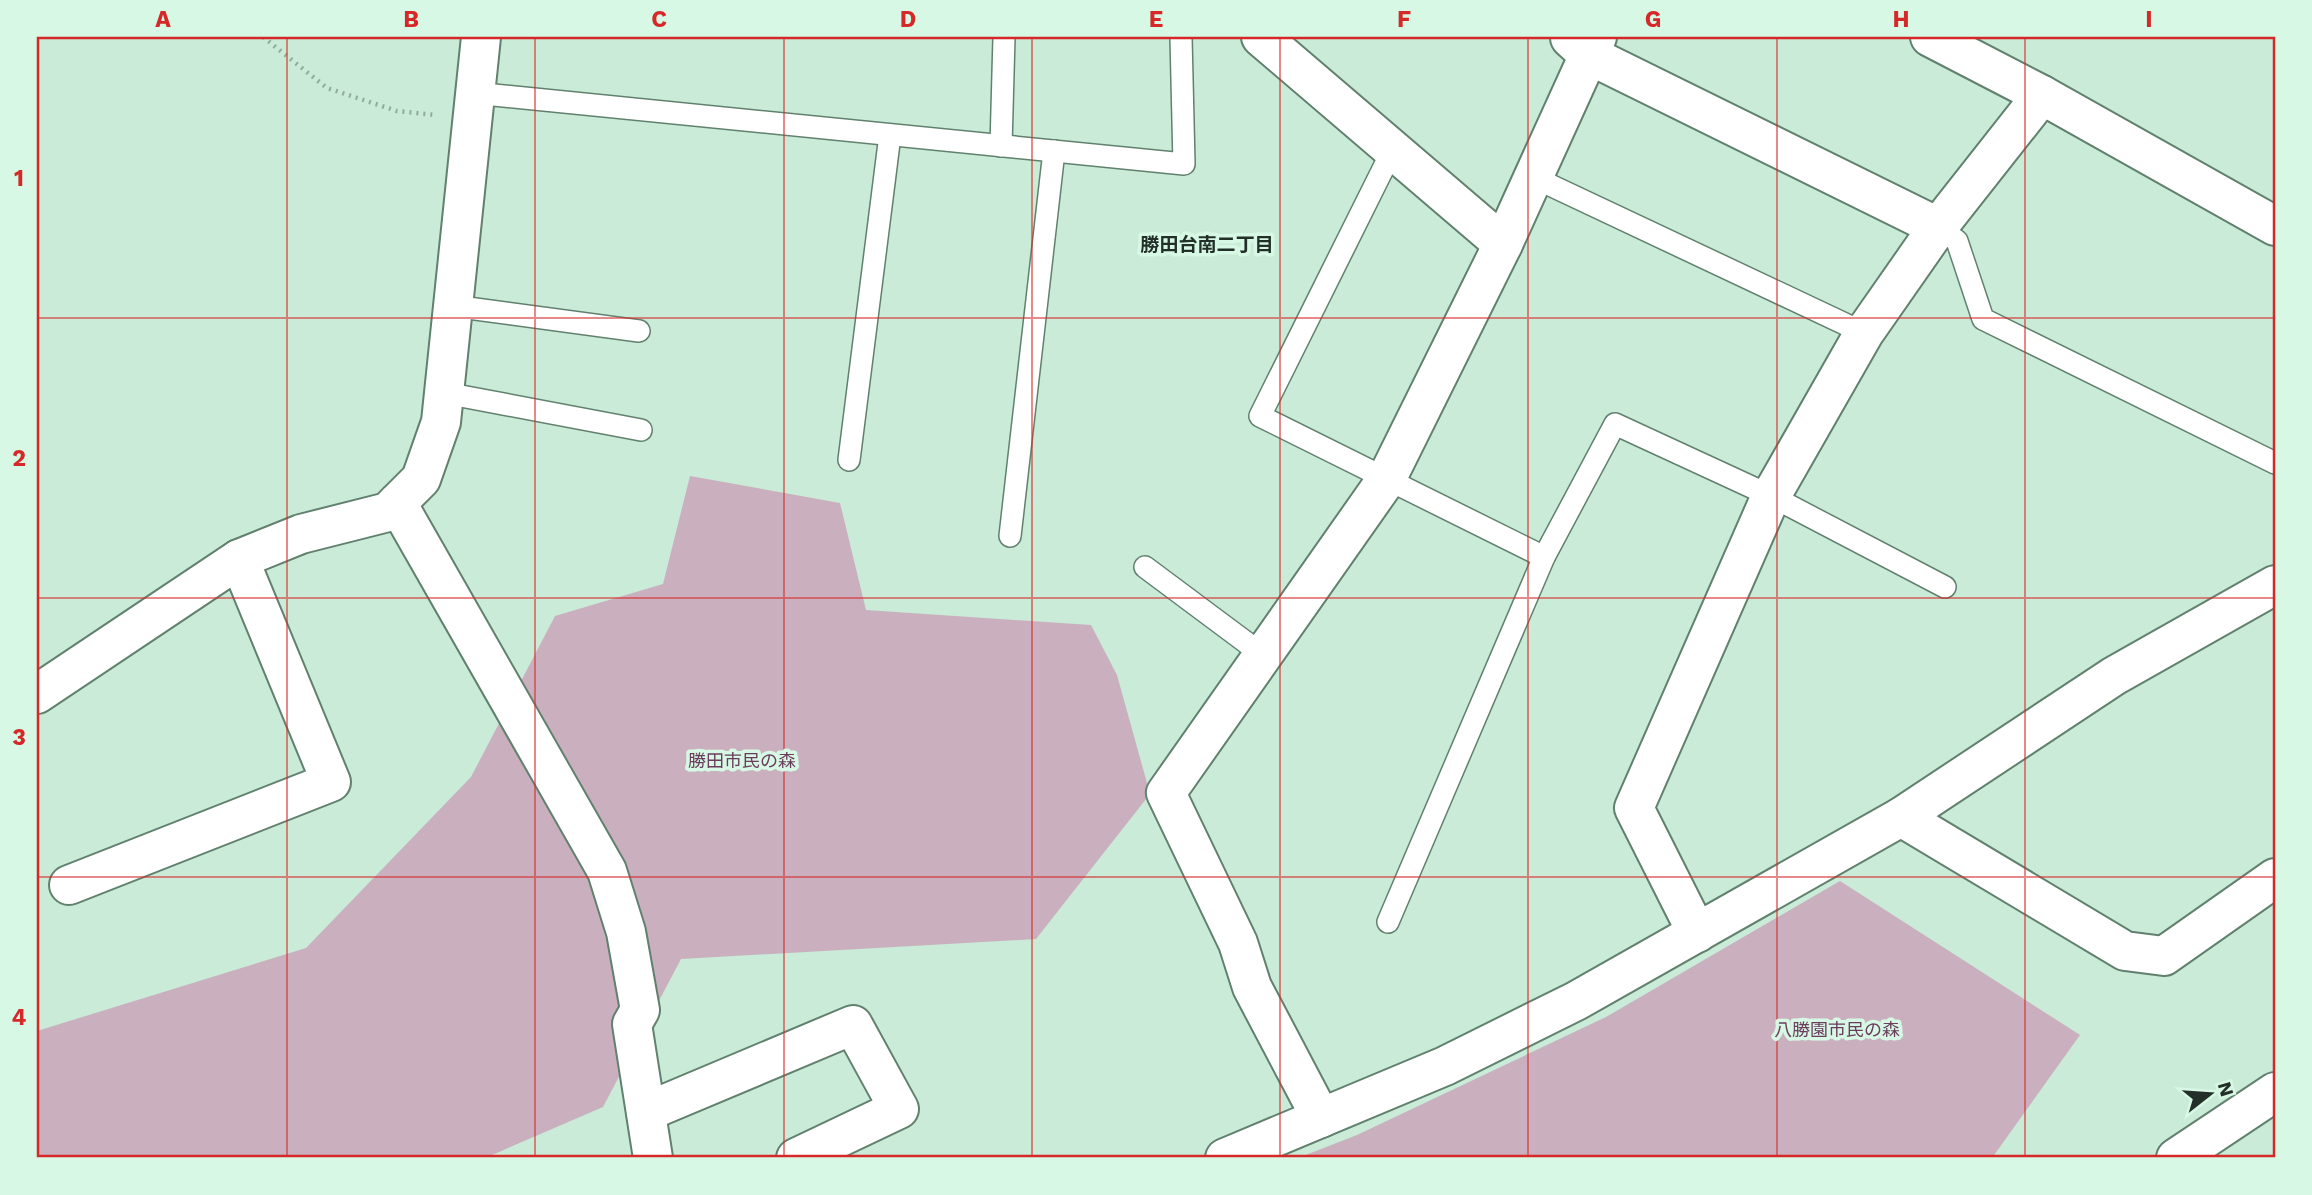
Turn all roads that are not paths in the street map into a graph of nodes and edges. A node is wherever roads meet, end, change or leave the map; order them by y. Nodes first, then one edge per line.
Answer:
1 (481, 37) edge
2 (1004, 37) edge
3 (1181, 37) edge
4 (1261, 37) edge
5 (1930, 37) edge
6 (1585, 43) edge
7 (2042, 95) junction
8 (473, 106) junction
9 (890, 135) junction
10 (1001, 146) junction
11 (1392, 149) junction
12 (1054, 151) junction
13 (1533, 177) junction
14 (2275, 226) edge
15 (1938, 227) junction
16 (1503, 244) junction
17 (453, 306) junction
18 (639, 331) dead end
19 (1864, 332) junction
20 (445, 393) junction
21 (640, 430) dead end
22 (849, 460) dead end
23 (2275, 463) edge
24 (1386, 480) junction
25 (1771, 496) junction
26 (397, 503) junction
27 (1010, 536) dead end
28 (1544, 557) junction
29 (239, 559) junction
30 (1145, 567) dead end
31 (2275, 585) edge
32 (1945, 587) dead end
33 (1263, 655) junction
34 (37, 694) edge
35 (1901, 817) junction
36 (2275, 878) edge
37 (69, 885) dead end
38 (1388, 922) dead end
39 (1697, 933) junction
40 (2275, 1092) edge
41 (646, 1112) junction
42 (1321, 1118) junction
43 (653, 1158) edge
44 (796, 1158) edge
45 (1225, 1158) edge
46 (2176, 1158) edge

1 - 8 street
2 - 10 lane
3 - 12 lane
4 - 11 street
5 - 7 street
6 - 13 street
6 - 15 street
7 - 14 street
7 - 15 street
8 - 9 lane
8 - 17 street
9 - 10 lane
9 - 22 lane
10 - 12 lane
11 - 16 street
11 - 24 lane
12 - 27 lane
13 - 16 street
13 - 19 lane
15 - 19 street
15 - 23 lane
16 - 24 street
17 - 18 lane
17 - 20 street
19 - 25 street
20 - 21 lane
20 - 26 street
24 - 28 lane
24 - 33 street
25 - 28 lane
25 - 32 lane
25 - 39 street
26 - 29 street
26 - 41 street
28 - 38 lane
29 - 34 street
29 - 37 street
30 - 33 lane
31 - 35 street
33 - 42 street
35 - 36 street
35 - 39 street
39 - 42 street
40 - 46 street
41 - 43 street
41 - 44 street
42 - 45 street

